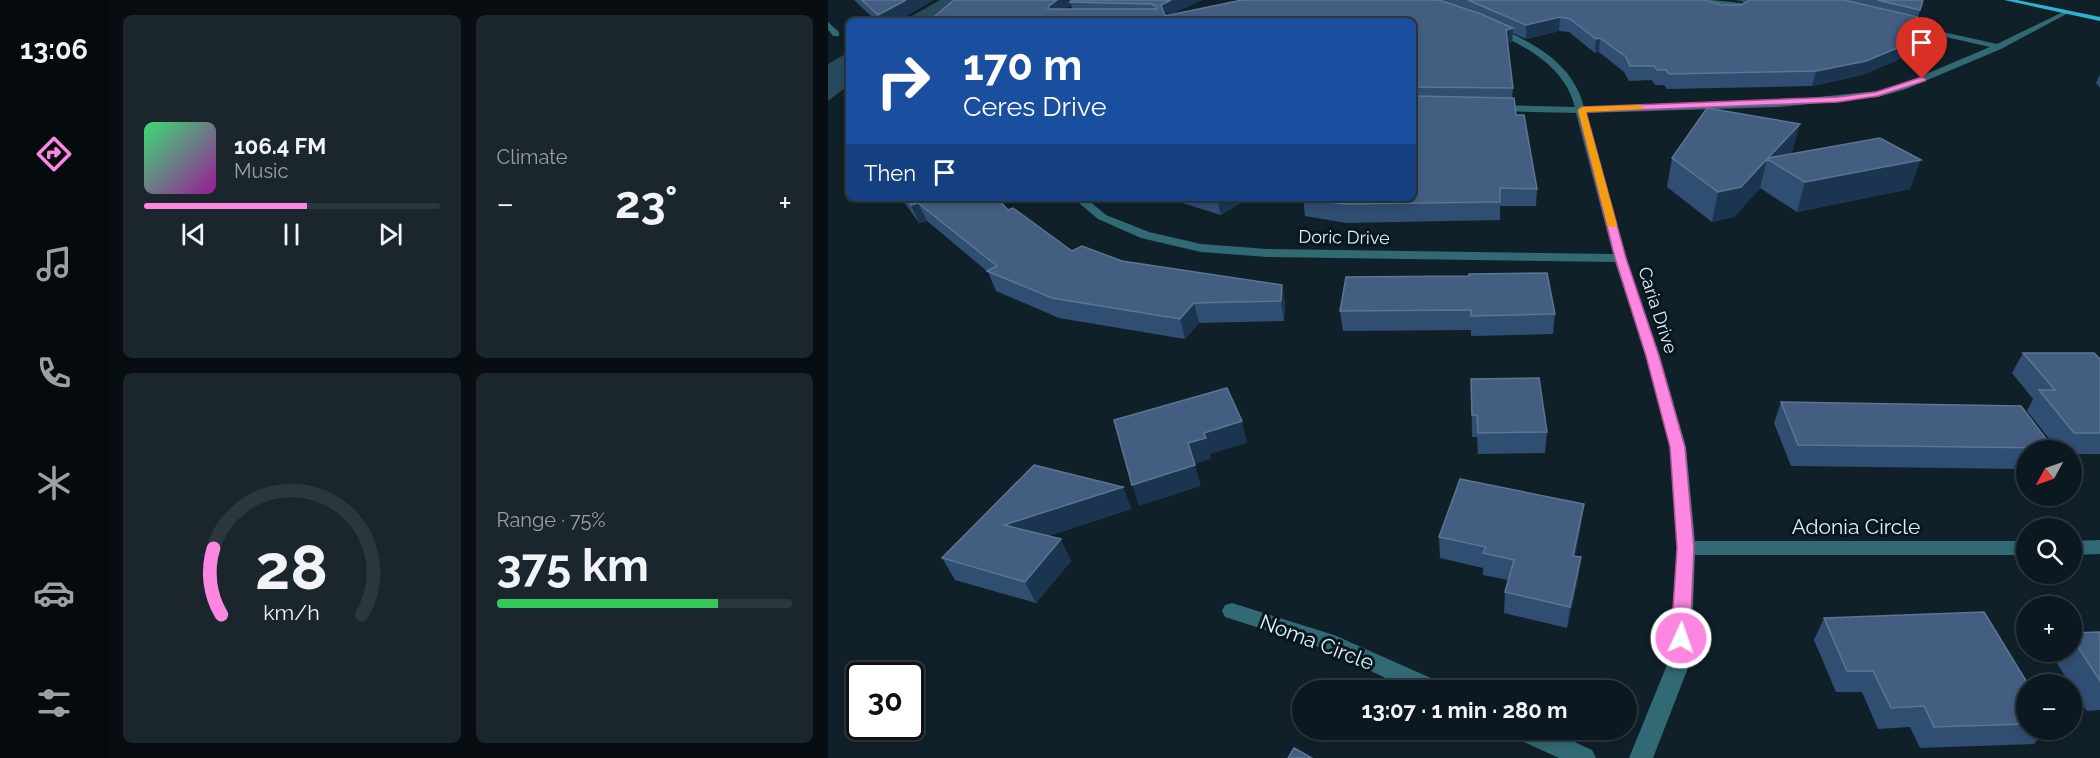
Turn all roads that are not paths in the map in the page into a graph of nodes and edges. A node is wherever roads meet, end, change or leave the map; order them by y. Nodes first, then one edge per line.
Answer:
1 (2007, 0) edge
2 (2045, 0) edge
3 (1743, 3) joint
4 (2100, 11) edge
5 (2067, 12) junction
6 (1882, 19) edge
7 (2100, 19) edge
8 (1478, 21) edge
9 (828, 24) edge
10 (837, 34) dead end
11 (1998, 47) junction
12 (1482, 108) edge
13 (1582, 110) junction
14 (1083, 201) edge
15 (1620, 258) junction
16 (2100, 547) edge
17 (1686, 548) junction
18 (2016, 548) edge
19 (2082, 548) edge
20 (1232, 611) dead end
21 (1412, 680) edge
22 (1545, 740) edge
23 (1584, 758) edge
24 (1641, 758) edge

1 - 5 main road
2 - 4 main road
3 - 3 street
5 - 7 main road
5 - 11 street
6 - 11 street
8 - 13 street, Caria Drive
9 - 10 street
11 - 13 street
12 - 13 street
13 - 15 street, Caria Drive
14 - 15 street, Doric Drive
15 - 17 street, Caria Drive
16 - 19 street
17 - 18 street, Adonia Circle
17 - 24 street, Caria Drive
20 - 21 street, Noma Circle
22 - 23 street

